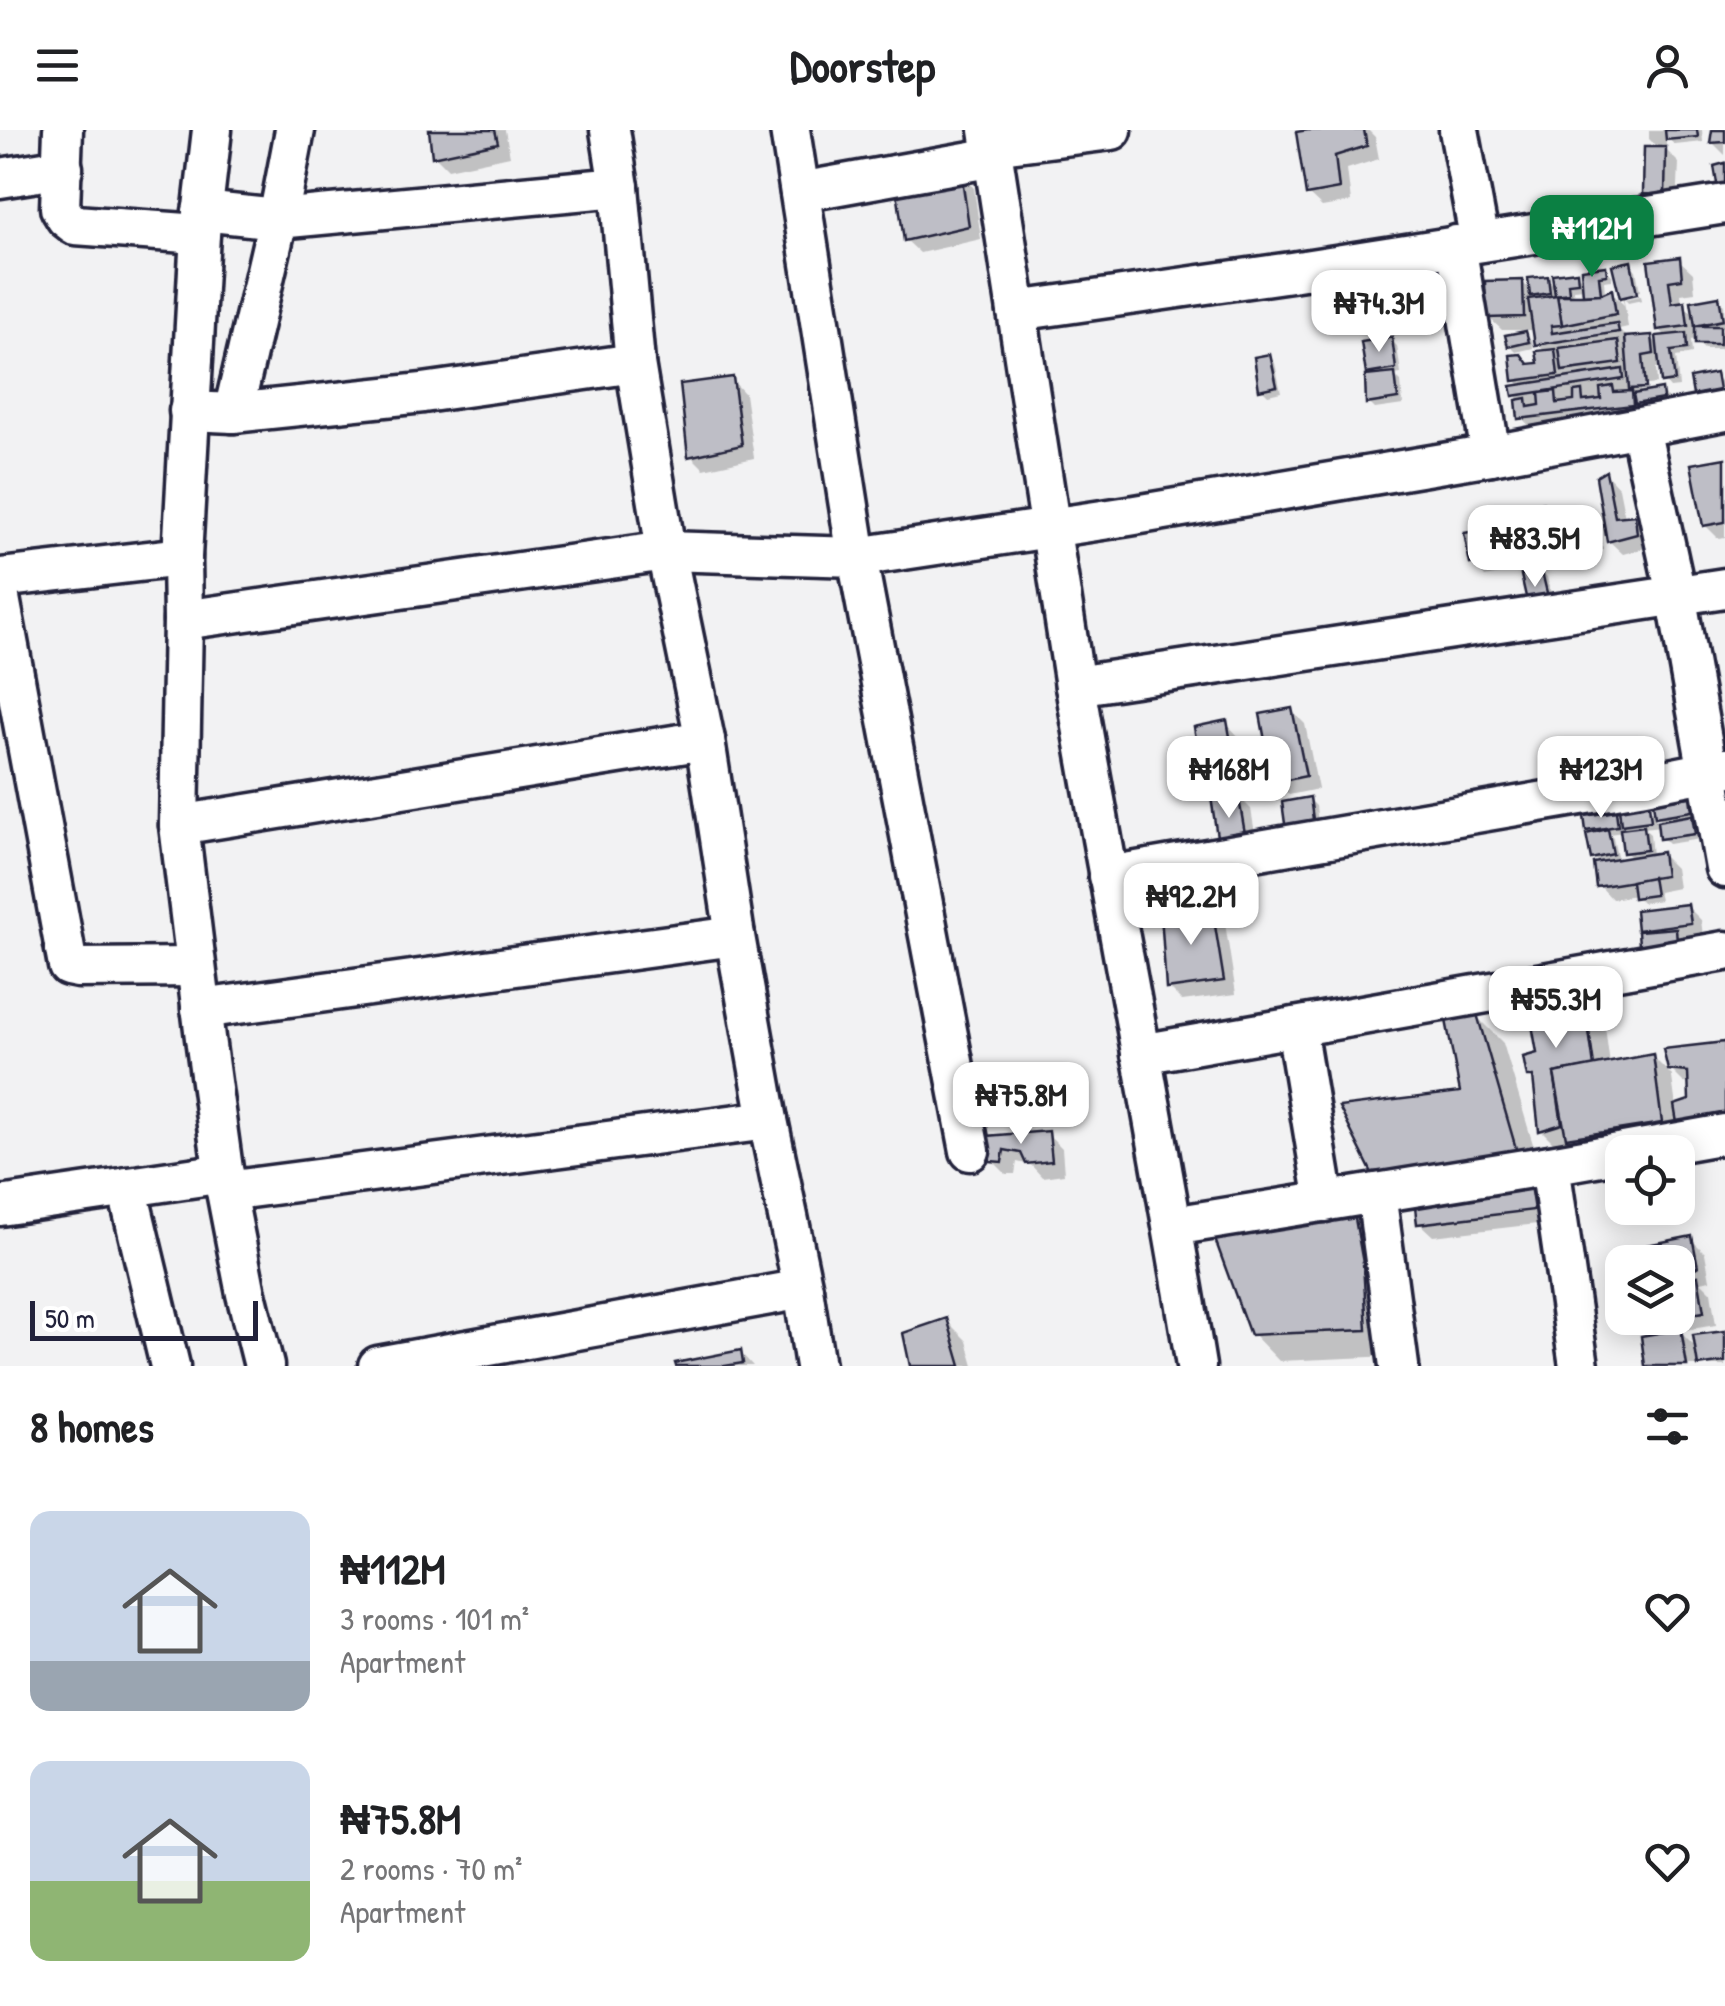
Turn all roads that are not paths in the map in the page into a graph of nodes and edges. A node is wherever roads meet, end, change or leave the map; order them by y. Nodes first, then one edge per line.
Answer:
1 (63, 130) edge
2 (212, 130) edge
3 (294, 130) edge
4 (610, 130) edge
5 (790, 130) edge
6 (1112, 130) edge
7 (1458, 130) edge
8 (991, 144) edge
9 (63, 168) junction
10 (0, 178) edge
11 (619, 187) junction
12 (800, 192) junction
13 (1725, 204) edge
14 (278, 218) junction
15 (201, 223) junction
16 (1468, 243) junction
17 (1017, 311) junction
18 (634, 363) junction
19 (190, 411) junction
20 (1725, 411) edge
21 (232, 413) junction
22 (1640, 428) junction
23 (1491, 455) junction
24 (1049, 527) junction
25 (666, 552) junction
26 (856, 556) junction
27 (182, 558) junction
28 (0, 578) edge
29 (1725, 588) edge
30 (1676, 594) junction
31 (0, 598) edge
32 (183, 620) junction
33 (1075, 686) junction
34 (705, 740) junction
35 (1717, 769) edge
36 (179, 825) junction
37 (1725, 868) edge
38 (1108, 876) junction
39 (735, 936) junction
40 (1725, 951) edge
41 (196, 967) junction
42 (201, 1009) junction
43 (1296, 1027) junction
44 (1141, 1054) junction
45 (768, 1120) junction
46 (1725, 1134) edge
47 (970, 1151) dead end
48 (1550, 1166) junction
49 (225, 1182) junction
50 (127, 1188) junction
51 (1376, 1193) junction
52 (1325, 1202) junction
53 (0, 1206) edge
54 (1173, 1226) junction
55 (803, 1289) junction
56 (510, 1354) edge
57 (170, 1366) edge
58 (264, 1366) edge
59 (378, 1366) edge
60 (815, 1366) edge
61 (1196, 1366) edge
62 (1399, 1366) edge
63 (1579, 1366) edge

1 - 9 street
2 - 15 street
3 - 14 street
4 - 11 street
5 - 12 street
6 - 8 street
7 - 16 street
8 - 12 street
8 - 17 street
9 - 10 street
9 - 15 street
11 - 14 street
11 - 18 street
12 - 26 street
13 - 16 street
14 - 15 street
14 - 21 street
15 - 19 street
16 - 17 street
16 - 23 street
17 - 24 street
18 - 21 street
18 - 25 street
19 - 21 street
19 - 27 street
20 - 22 street
22 - 23 street
22 - 30 street
23 - 24 street
24 - 26 street
24 - 33 street
25 - 26 street
25 - 32 street
25 - 34 street
26 - 47 street
27 - 28 street
27 - 32 street
29 - 30 street
30 - 33 street
30 - 35 street
31 - 41 street
32 - 36 street
33 - 38 street
34 - 36 street
34 - 39 street
35 - 37 street
35 - 38 street
36 - 41 street
38 - 44 street
39 - 42 street
39 - 45 street
40 - 43 street
41 - 42 street
42 - 49 street
43 - 44 street
43 - 52 street
44 - 54 street
45 - 49 street
45 - 55 street
46 - 48 street
48 - 51 street
48 - 63 street
49 - 50 street
49 - 58 street
50 - 53 street
50 - 57 street
51 - 52 street
51 - 62 street
52 - 54 street
54 - 61 street
55 - 56 street
55 - 60 street
56 - 59 street

